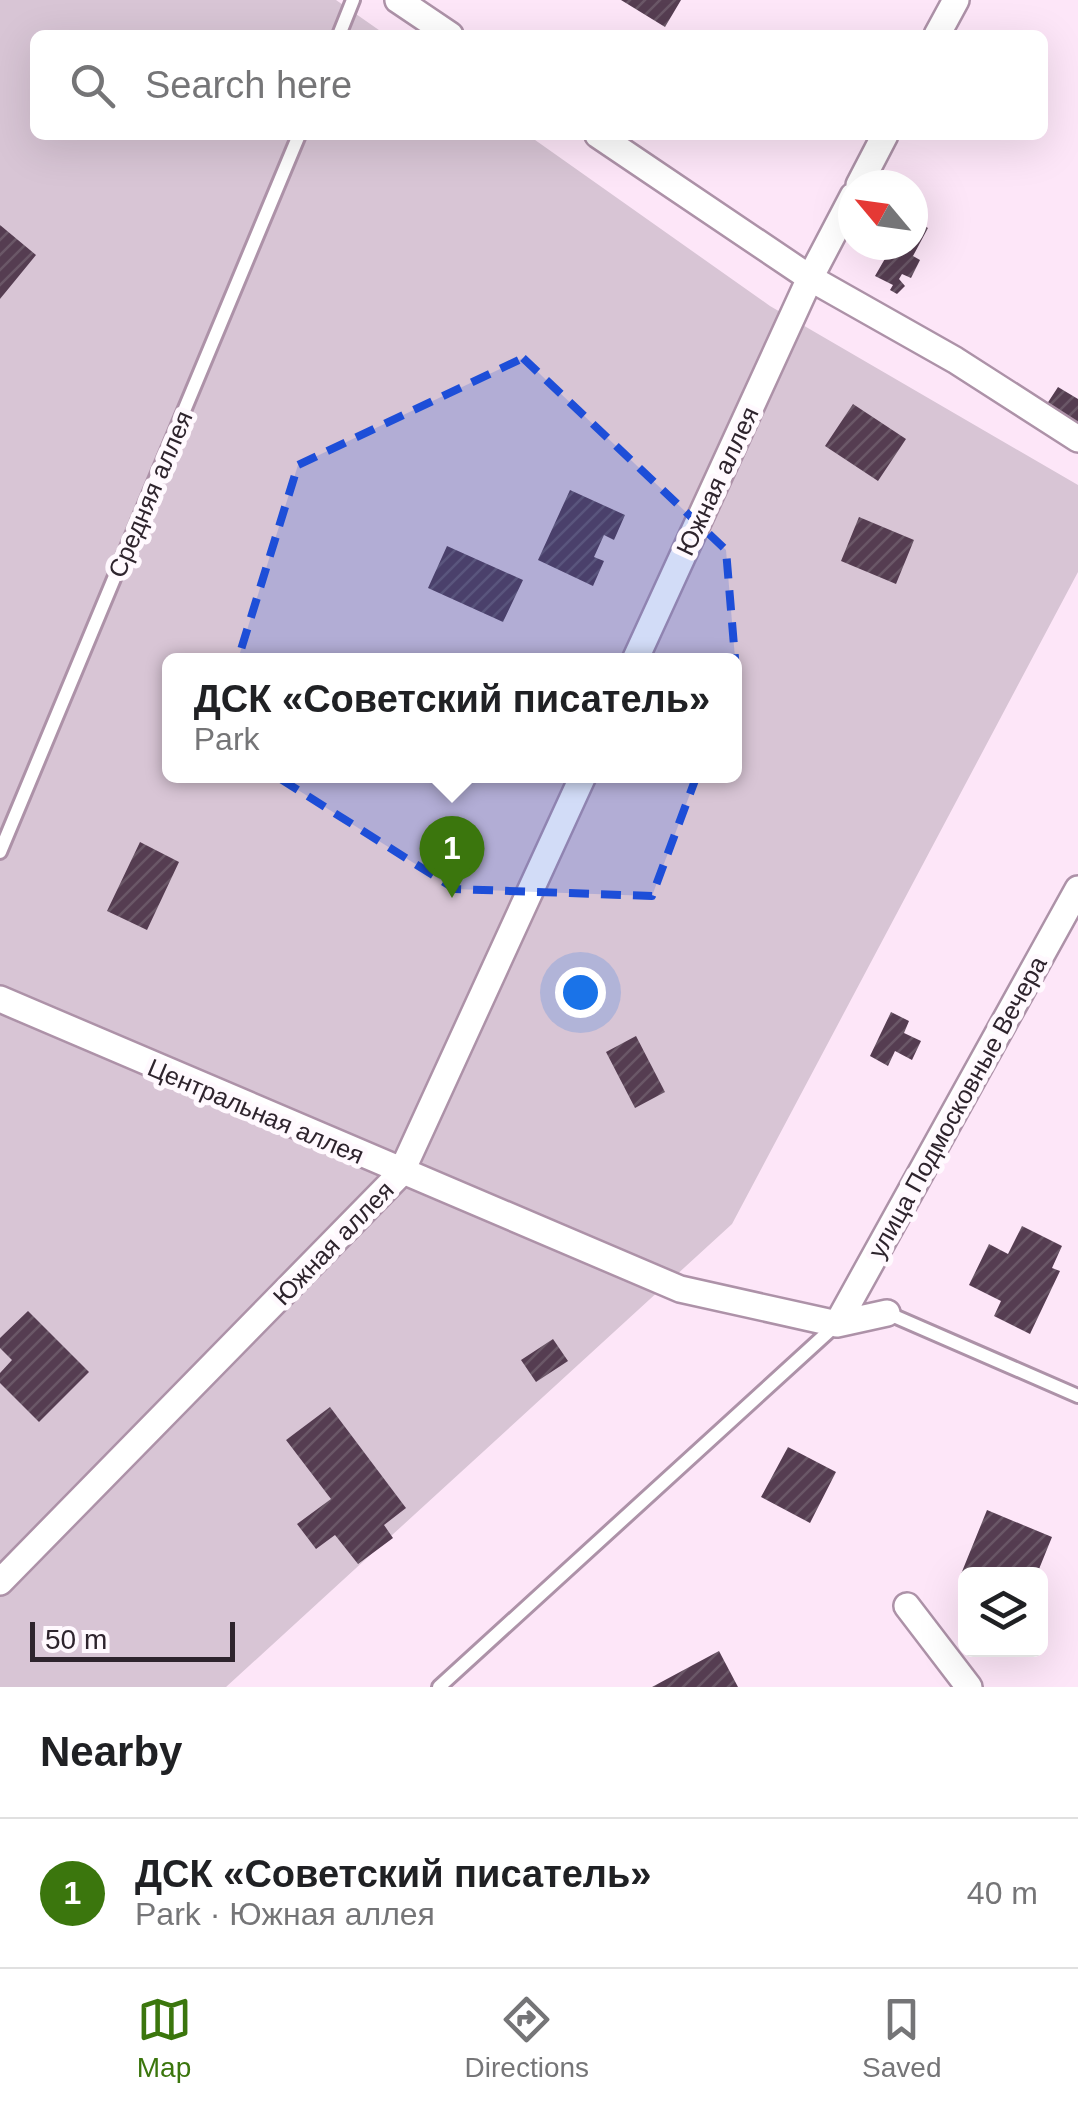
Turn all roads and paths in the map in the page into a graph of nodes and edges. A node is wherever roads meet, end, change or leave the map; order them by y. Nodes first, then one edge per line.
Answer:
1 (353, 0) edge
2 (398, 0) edge
3 (956, 0) edge
4 (341, 30) edge
5 (443, 30) edge
6 (941, 30) edge
7 (297, 140) edge
8 (605, 140) edge
9 (882, 140) edge
10 (866, 170) edge
11 (838, 225) edge
12 (805, 289) junction
13 (1078, 439) edge
14 (638, 653) edge
15 (579, 783) edge
16 (0, 852) edge
17 (1078, 889) edge
18 (0, 999) edge
19 (401, 1173) junction
20 (888, 1314) joint
21 (837, 1324) junction
22 (1078, 1396) edge
23 (0, 1582) edge
24 (908, 1606) dead end
25 (439, 1687) edge
26 (968, 1687) edge

1 - 4 lane
2 - 5 street
3 - 6 street
7 - 16 lane, Средняя аллея
8 - 12 street
9 - 10 street
11 - 12 street, Южная аллея
12 - 13 street
12 - 14 street, Южная аллея
15 - 19 street, Южная аллея
17 - 21 street, улица Подмосковные Вечера
18 - 19 street, Центральная аллея
19 - 21 street, Центральная аллея
19 - 23 street, Южная аллея
20 - 21 street
20 - 22 lane
21 - 25 lane
24 - 26 street

